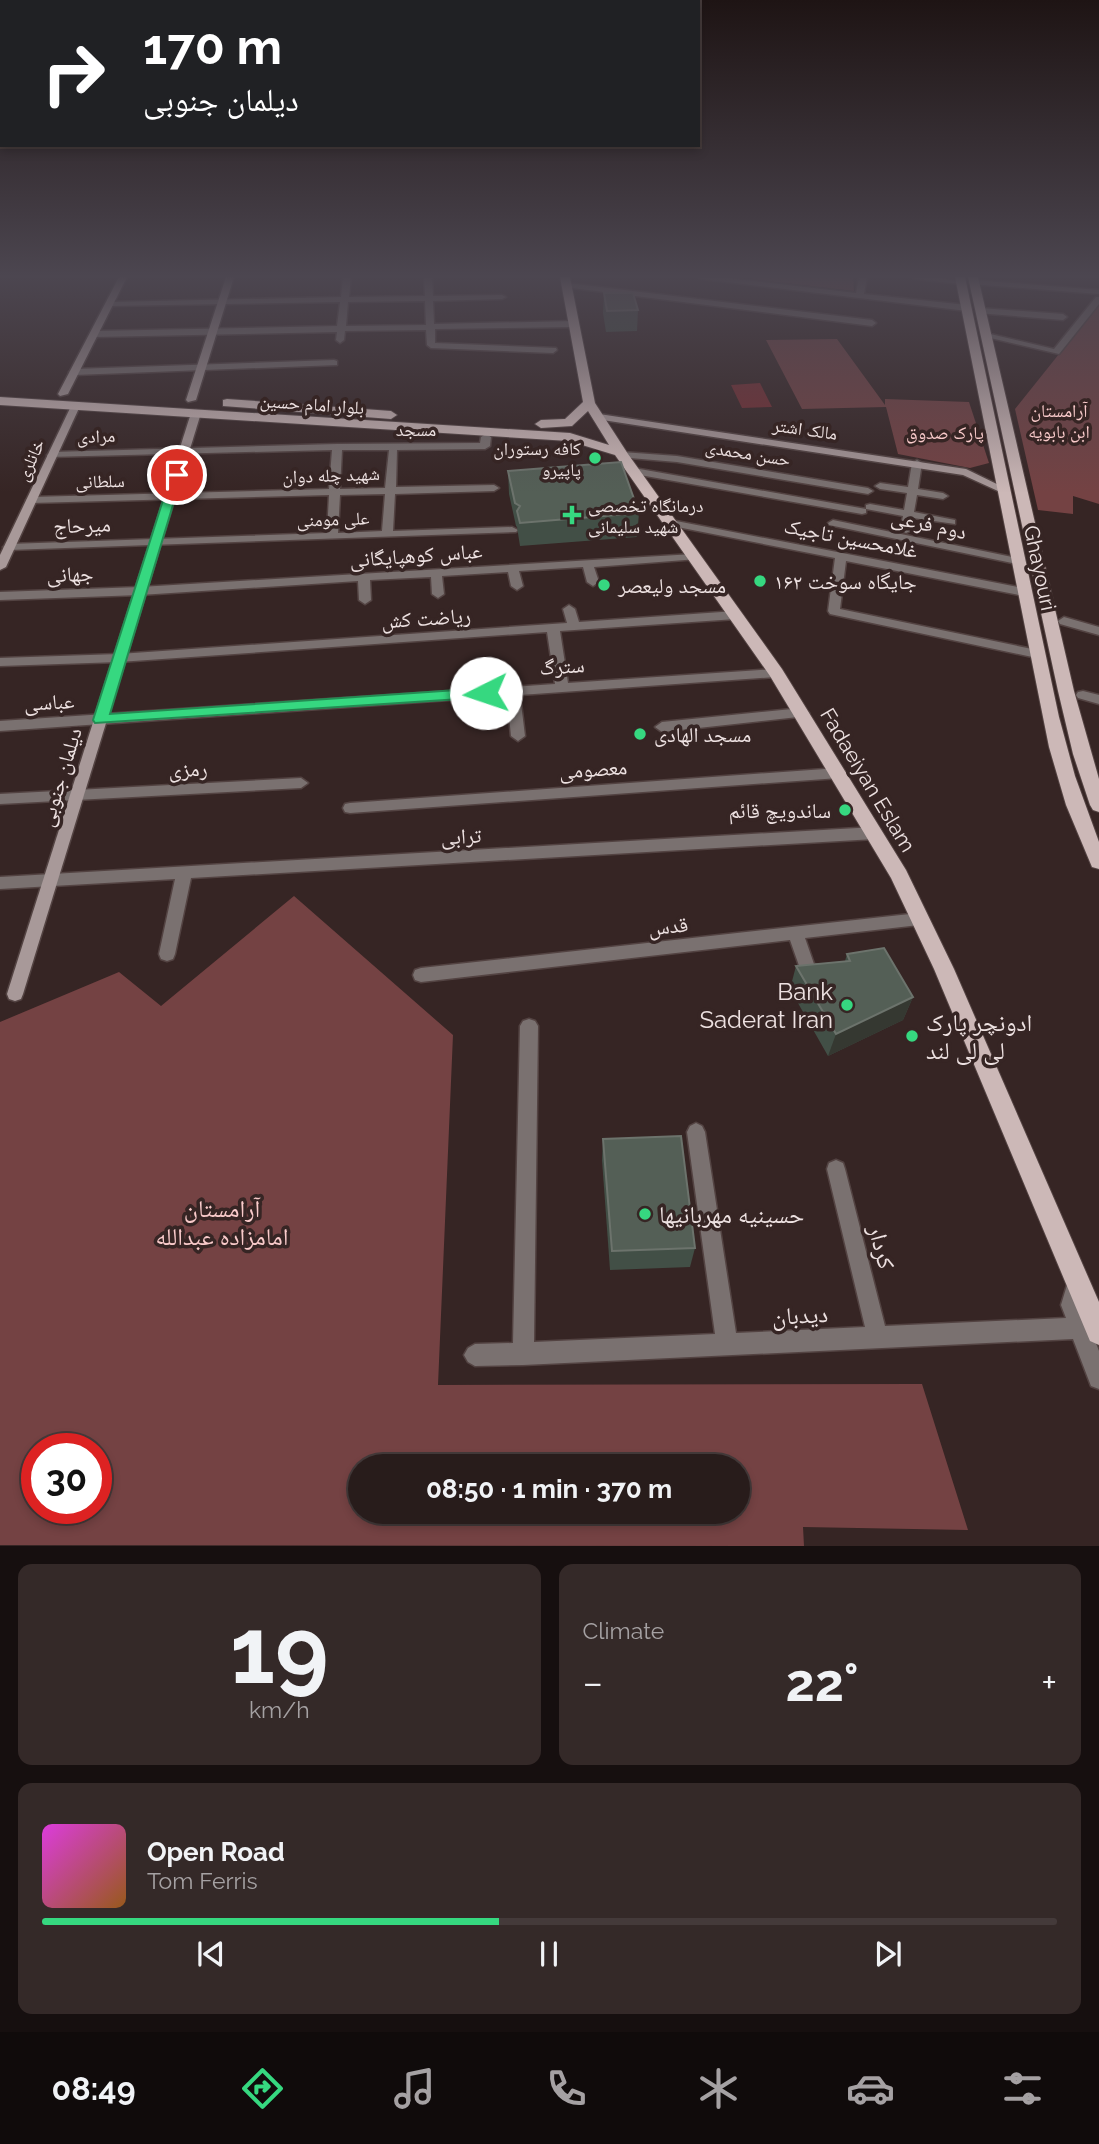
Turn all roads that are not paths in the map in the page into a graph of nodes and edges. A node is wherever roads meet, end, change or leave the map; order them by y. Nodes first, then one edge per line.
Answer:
1 (86, 349) edge
2 (207, 349) edge
3 (532, 349) edge
4 (579, 349) edge
5 (979, 349) edge
6 (989, 349) edge
7 (553, 350) dead end
8 (334, 363) dead end
9 (201, 367) junction
10 (74, 372) junction
11 (0, 390) edge
12 (63, 394) junction
13 (0, 401) edge
14 (589, 403) junction
15 (75, 406) junction
16 (193, 407) junction
17 (599, 417) junction
18 (569, 430) junction
19 (486, 437) dead end
20 (337, 447) junction
21 (184, 451) junction
22 (393, 451) dead end
23 (621, 454) junction
24 (52, 455) junction
25 (917, 463) junction
26 (633, 474) junction
27 (880, 486) dead end
28 (494, 488) dead end
29 (1002, 489) junction
30 (388, 490) junction
31 (868, 491) dead end
32 (912, 491) junction
33 (336, 492) junction
34 (943, 496) dead end
35 (169, 498) junction
36 (31, 500) junction
37 (908, 514) junction
38 (951, 522) dead end
39 (671, 523) junction
40 (832, 523) dead end
41 (512, 530) dead end
42 (906, 530) dead end
43 (387, 535) junction
44 (332, 536) junction
45 (156, 542) junction
46 (9, 547) junction
47 (841, 556) junction
48 (694, 557) junction
49 (1017, 561) junction
50 (587, 564) junction
51 (0, 567) edge
52 (513, 568) junction
53 (436, 573) junction
54 (364, 577) junction
55 (593, 582) dead end
56 (517, 586) dead end
57 (141, 591) junction
58 (1024, 592) junction
59 (438, 594) dead end
60 (0, 596) edge
61 (365, 600) dead end
62 (569, 609) dead end
63 (736, 615) junction
64 (1064, 621) dead end
65 (574, 627) junction
66 (553, 628) junction
67 (1099, 631) edge
68 (1037, 654) junction
69 (119, 658) junction
70 (0, 662) edge
71 (776, 673) junction
72 (562, 688) junction
73 (513, 691) junction
74 (1083, 695) dead end
75 (1099, 700) edge
76 (802, 713) junction
77 (100, 720) junction
78 (0, 726) edge
79 (662, 727) dead end
80 (518, 736) dead end
81 (839, 773) junction
82 (301, 783) dead end
83 (76, 796) junction
84 (0, 799) edge
85 (1099, 805) edge
86 (350, 808) dead end
87 (875, 833) junction
88 (1099, 862) edge
89 (184, 873) junction
90 (50, 880) junction
91 (0, 883) edge
92 (919, 919) junction
93 (795, 933) junction
94 (167, 954) dead end
95 (831, 969) edge
96 (421, 975) dead end
97 (15, 994) dead end
98 (528, 1026) dead end
99 (696, 1132) dead end
100 (836, 1170) dead end
101 (1077, 1281) joint
102 (1089, 1330) edge
103 (878, 1338) junction
104 (727, 1345) junction
105 (523, 1354) junction
106 (475, 1355) dead end
107 (1099, 1378) edge

1 - 10 street
2 - 9 street, دیلمان جنوبی
3 - 7 street
4 - 14 main road, Fadaeiyan Eslam
5 - 29 main road, Ghayouri
6 - 85 main road, Ghayouri
8 - 9 street
9 - 10 street
9 - 16 street, دیلمان جنوبی
10 - 12 street
11 - 12 main road, بلوار امام حسین
12 - 16 main road, بلوار امام حسین
13 - 15 main road, بلوار امام حسین
14 - 17 main road, Fadaeiyan Eslam
14 - 18 main road
15 - 16 main road, بلوار امام حسین
15 - 24 street, خانلری
16 - 18 main road, بلوار امام حسین
16 - 21 street, دیلمان جنوبی
17 - 23 main road, Fadaeiyan Eslam
17 - 25 street, مالک اشتر
18 - 23 main road, بلوار امام حسین
19 - 20 street, مسجد
20 - 21 street, مرادی
20 - 33 street
21 - 24 street, مرادی
21 - 35 street, دیلمان جنوبی
22 - 30 street
23 - 26 main road, Fadaeiyan Eslam
23 - 31 street, حسن محمدی
24 - 36 street, خانلری
25 - 29 street, مالک اشتر
25 - 32 street
26 - 37 street
26 - 39 main road, Fadaeiyan Eslam
27 - 32 street
28 - 30 street, شهید چله دوان
29 - 49 main road, Ghayouri
30 - 33 street, شهید چله دوان
30 - 43 street
32 - 34 street
32 - 37 street
33 - 35 street, شهید چله دوان
33 - 44 street
35 - 36 street, سلطانی
35 - 45 street, دیلمان جنوبی
36 - 46 street, خانلری
37 - 38 street
37 - 42 street
39 - 47 street, غلامحسین تاجیک
39 - 48 main road, Fadaeiyan Eslam
40 - 49 street, دوم فرعی
41 - 43 street, علی مومنی
43 - 44 street, علی مومنی
44 - 45 street, علی مومنی
45 - 46 street, میرحاج
45 - 57 street, دیلمان جنوبی
46 - 51 street, خانلری
47 - 58 street, غلامحسین تاجیک
47 - 68 street
48 - 50 street, عباس کوهپایگانی
48 - 63 main road, Fadaeiyan Eslam
49 - 58 main road, Ghayouri
50 - 52 street, عباس کوهپایگانی
50 - 55 street
52 - 53 street, عباس کوهپایگانی
52 - 56 street
53 - 54 street, عباس کوهپایگانی
53 - 59 street
54 - 57 street, عباس کوهپایگانی
54 - 61 street
57 - 60 street, جهانی
57 - 69 street, دیلمان جنوبی
58 - 68 main road, Ghayouri
62 - 65 street
63 - 65 street, ریاضت کش
63 - 71 main road, Fadaeiyan Eslam
64 - 67 street
65 - 66 street, ریاضت کش
66 - 69 street, ریاضت کش
66 - 72 street
68 - 88 main road, Ghayouri
69 - 70 street, ریاضت کش
69 - 77 street, دیلمان جنوبی
71 - 72 street, سترگ
71 - 76 main road, Fadaeiyan Eslam
72 - 73 street, سترگ
73 - 77 street, سترگ
73 - 80 street
74 - 75 street
76 - 79 street
76 - 81 main road, Fadaeiyan Eslam
77 - 78 street, عباسی
77 - 83 street, دیلمان جنوبی
81 - 86 street, معصومی
81 - 87 main road, Fadaeiyan Eslam
82 - 83 street, رمزی
83 - 84 street, رمزی
83 - 90 street, دیلمان جنوبی
87 - 89 street, ترابی
87 - 92 main road, Fadaeiyan Eslam
89 - 90 street, ترابی
89 - 94 street
90 - 91 street, ترابی
90 - 97 street, دیلمان جنوبی
92 - 93 street, قدس
92 - 101 main road, Fadaeiyan Eslam
93 - 95 street
93 - 96 street, قدس
98 - 105 street
99 - 104 street
100 - 103 street, کردار
101 - 102 street
102 - 103 street, دیدبان
102 - 107 street
103 - 104 street, دیدبان
104 - 105 street, دیدبان
105 - 106 street, دیدبان

